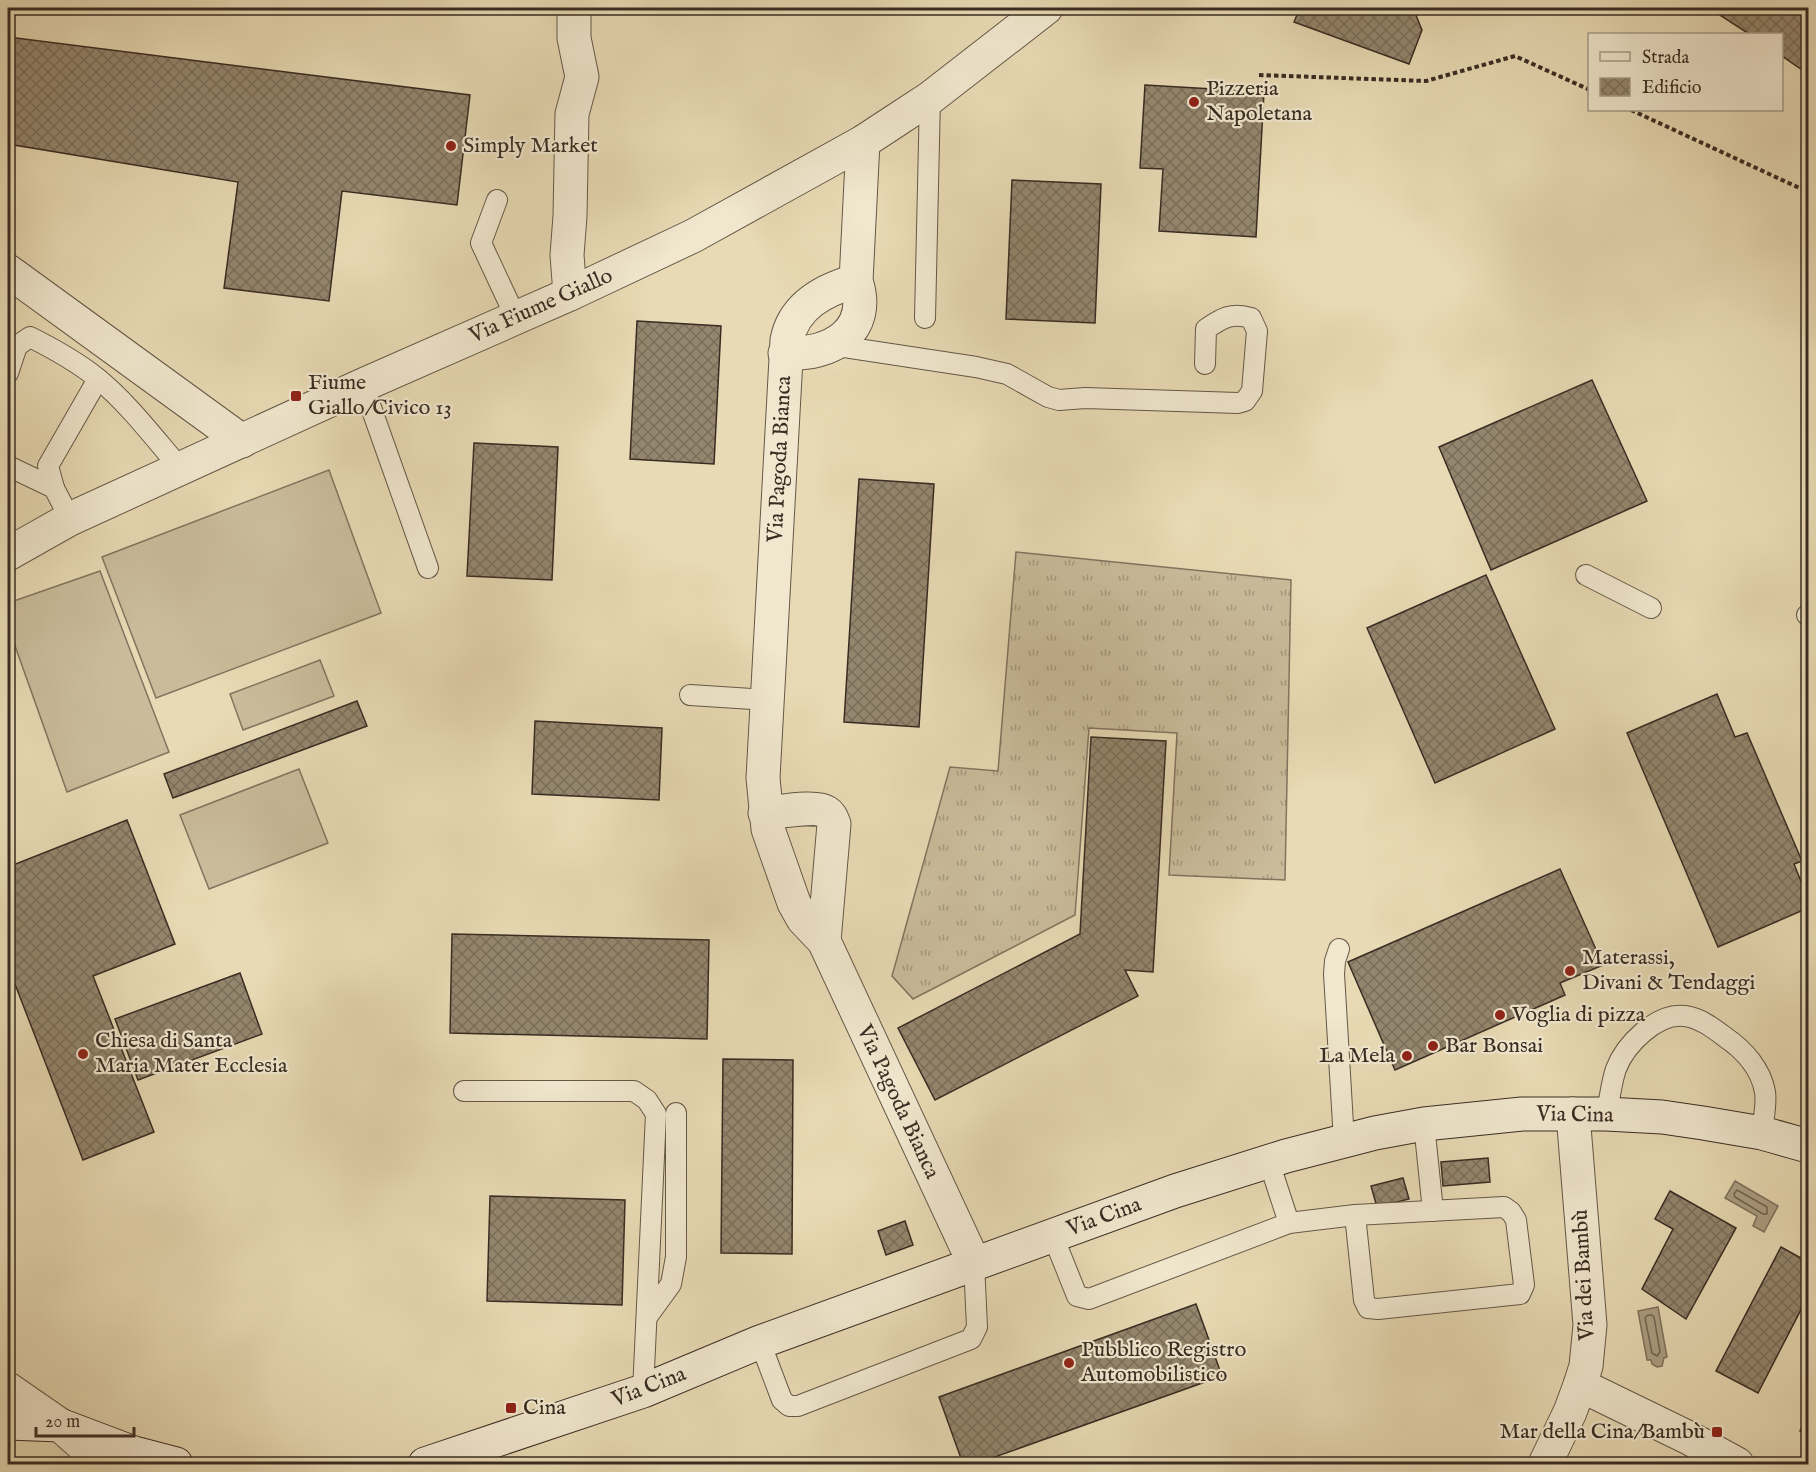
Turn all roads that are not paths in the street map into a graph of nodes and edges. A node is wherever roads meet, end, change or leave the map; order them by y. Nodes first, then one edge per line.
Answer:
1 (574, 8) edge
2 (1046, 8) edge
3 (930, 98) junction
4 (863, 141) junction
5 (497, 200) dead end
6 (8, 271) edge
7 (856, 281) junction
8 (570, 294) junction
9 (516, 318) junction
10 (925, 318) dead end
11 (831, 345) junction
12 (785, 353) junction
13 (1205, 364) dead end
14 (8, 373) edge
15 (98, 379) junction
16 (363, 385) junction
17 (243, 441) junction
18 (8, 466) edge
19 (181, 469) junction
20 (54, 488) junction
21 (70, 519) junction
22 (8, 554) edge
23 (428, 568) dead end
24 (1586, 574) dead end
25 (1651, 608) dead end
26 (690, 695) dead end
27 (767, 700) junction
28 (765, 813) junction
29 (824, 941) junction
30 (1339, 949) dead end
31 (464, 1091) dead end
32 (676, 1113) dead end
33 (1573, 1114) junction
34 (1606, 1114) junction
35 (1424, 1124) junction
36 (1762, 1133) junction
37 (1344, 1141) junction
38 (1809, 1146) edge
39 (1269, 1162) junction
40 (1433, 1210) junction
41 (1355, 1215) junction
42 (1289, 1223) junction
43 (1053, 1236) junction
44 (974, 1263) junction
45 (647, 1317) junction
46 (760, 1342) junction
47 (1580, 1385) junction
48 (8, 1389) edge
49 (644, 1391) junction
50 (8, 1423) edge
51 (60, 1425) junction
52 (104, 1464) edge
53 (176, 1464) edge
54 (422, 1464) edge
55 (1545, 1464) edge
56 (1737, 1464) edge

1 - 8 street
2 - 3 street, Via Fiume Giallo
3 - 4 street, Via Fiume Giallo
3 - 10 lane
4 - 7 street
4 - 8 street, Via Fiume Giallo
5 - 9 lane
6 - 17 street
7 - 11 street
7 - 12 street, Via Pagoda Bianca
8 - 9 street, Via Fiume Giallo
9 - 16 street, Via Fiume Giallo
11 - 12 street
11 - 13 lane
12 - 27 street, Via Pagoda Bianca
14 - 15 lane
15 - 19 lane
15 - 20 lane
16 - 17 street, Via Fiume Giallo
16 - 23 lane
17 - 19 street, Via Fiume Giallo
18 - 20 lane
19 - 21 street, Via Fiume Giallo
20 - 21 lane
21 - 22 street, Via Fiume Giallo
24 - 25 lane
26 - 27 lane
27 - 28 street, Via Pagoda Bianca
28 - 29 street, Via Pagoda Bianca
28 - 29 street, Via Pagoda Bianca
29 - 44 street, Via Pagoda Bianca
30 - 37 lane
31 - 45 lane
32 - 45 lane
33 - 34 street, Via Cina
33 - 35 street, Via Cina
33 - 47 street, Via dei Bambù
34 - 36 street, Via Cina
34 - 36 lane
35 - 37 street, Via Cina
35 - 40 lane
36 - 38 street, Via Cina
37 - 39 street, Via Cina
39 - 42 lane
39 - 43 street, Via Cina
40 - 41 lane
40 - 41 lane
41 - 42 lane
42 - 43 lane
43 - 44 street, Via Cina
44 - 46 street, Via Cina
44 - 46 lane
45 - 49 lane
46 - 49 street, Via Cina
47 - 55 street, Via dei Bambù
47 - 56 street
48 - 51 street
49 - 54 street, Via Cina
50 - 51 street
51 - 52 street
51 - 53 street

